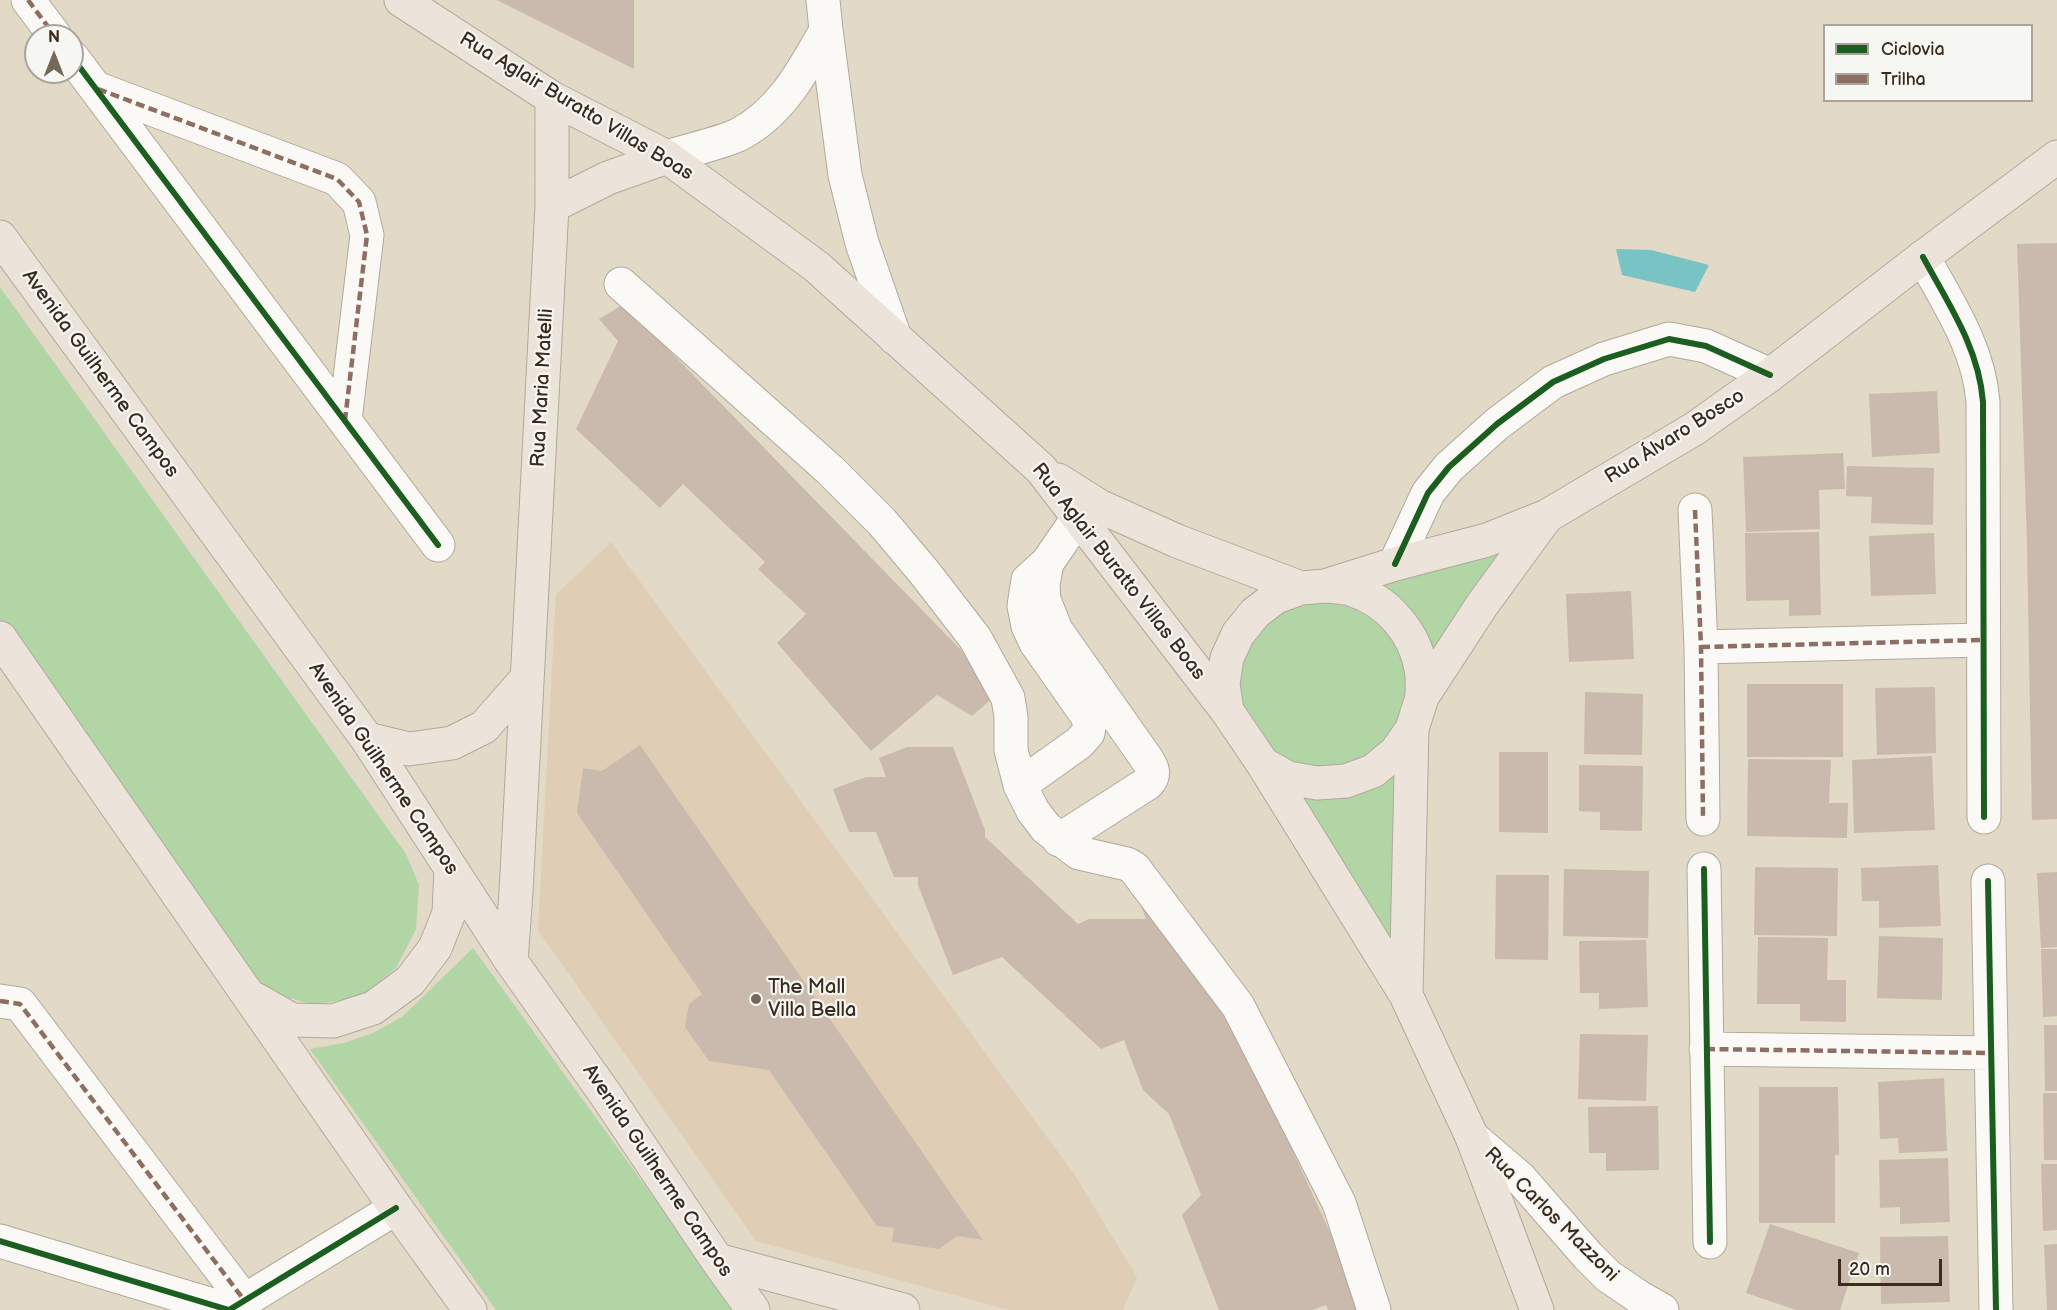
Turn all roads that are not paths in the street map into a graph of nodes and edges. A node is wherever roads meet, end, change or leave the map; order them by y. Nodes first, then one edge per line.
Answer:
1 (28, 0) edge
2 (401, 0) edge
3 (428, 9) edge
4 (824, 15) edge
5 (46, 24) edge
6 (84, 72) edge
7 (96, 88) junction
8 (552, 98) junction
9 (667, 157) junction
10 (2057, 157) edge
11 (552, 206) junction
12 (0, 237) edge
13 (1923, 257) junction
14 (621, 284) dead end
15 (895, 338) junction
16 (1770, 375) junction
17 (345, 420) junction
18 (1041, 469) junction
19 (1695, 510) dead end
20 (1547, 516) junction
21 (1078, 518) junction
22 (438, 545) dead end
23 (1395, 564) junction
24 (1313, 587) junction
25 (1046, 636) junction
26 (0, 638) edge
27 (1982, 640) junction
28 (1701, 647) junction
29 (527, 678) junction
30 (1422, 697) junction
31 (1227, 711) junction
32 (1412, 729) junction
33 (367, 739) junction
34 (1263, 764) junction
35 (1020, 786) junction
36 (1984, 818) dead end
37 (1702, 819) dead end
38 (1059, 840) junction
39 (451, 869) junction
40 (1704, 869) dead end
41 (1988, 881) dead end
42 (516, 892) junction
43 (485, 921) junction
44 (511, 961) junction
45 (410, 981) junction
46 (1406, 995) junction
47 (248, 996) junction
48 (0, 1001) edge
49 (1706, 1049) junction
50 (1991, 1053) junction
51 (1472, 1137) junction
52 (396, 1208) junction
53 (0, 1241) edge
54 (1710, 1242) dead end
55 (717, 1260) junction
56 (244, 1300) junction
57 (470, 1310) edge
58 (753, 1310) edge
59 (903, 1310) edge
60 (1374, 1310) edge
61 (1537, 1310) edge
62 (1662, 1310) edge
63 (1996, 1310) edge

1 - 5 street
2 - 3 main road, Rua Aglair Buratto Villas Boas
3 - 8 main road, Rua Aglair Buratto Villas Boas
4 - 9 street
4 - 15 street
6 - 7 street
7 - 17 street
7 - 17 street
8 - 9 main road, Rua Aglair Buratto Villas Boas
8 - 11 main road, Rua Maria Matelli
9 - 11 main road
9 - 15 main road, Rua Aglair Buratto Villas Boas
10 - 13 main road, Rua Álvaro Bosco
11 - 29 main road, Rua Maria Matelli
12 - 33 main road, Avenida Guilherme Campos
13 - 16 main road, Rua Álvaro Bosco
13 - 27 street
14 - 35 street
15 - 18 main road, Rua Aglair Buratto Villas Boas
16 - 20 main road, Rua Álvaro Bosco
16 - 23 street
17 - 22 street
18 - 21 main road, Rua Aglair Buratto Villas Boas
18 - 24 main road
19 - 28 street
20 - 23 main road, Rua Álvaro Bosco
20 - 30 main road, Rua Álvaro Bosco
21 - 25 street
21 - 31 main road, Rua Aglair Buratto Villas Boas
23 - 24 main road, Rua Álvaro Bosco
24 - 30 main road
24 - 31 main road, Rua Álvaro Bosco
25 - 35 street
25 - 38 street
26 - 47 main road
27 - 28 street
27 - 36 street
28 - 37 street
29 - 33 main road
29 - 42 main road, Rua Maria Matelli
30 - 32 main road, Rua Álvaro Bosco
31 - 34 main road, Rua Aglair Buratto Villas Boas
32 - 34 main road, Rua Álvaro Bosco
32 - 46 main road
33 - 39 main road, Avenida Guilherme Campos
34 - 46 main road, Rua Aglair Buratto Villas Boas
35 - 38 street
38 - 60 street
39 - 43 main road, Avenida Guilherme Campos
39 - 45 main road
40 - 49 street
41 - 50 street
42 - 43 main road
42 - 44 main road, Rua Maria Matelli
43 - 44 main road, Avenida Guilherme Campos
43 - 45 main road
44 - 55 main road, Avenida Guilherme Campos
45 - 47 main road
46 - 51 main road, Rua Aglair Buratto Villas Boas
47 - 52 main road
48 - 56 street
49 - 50 street
49 - 54 street
50 - 63 street
51 - 61 main road, Rua Aglair Buratto Villas Boas
51 - 62 street, Rua Carlos Mazzoni
52 - 56 street
52 - 57 main road
53 - 56 street
55 - 58 main road, Avenida Guilherme Campos
55 - 59 main road

